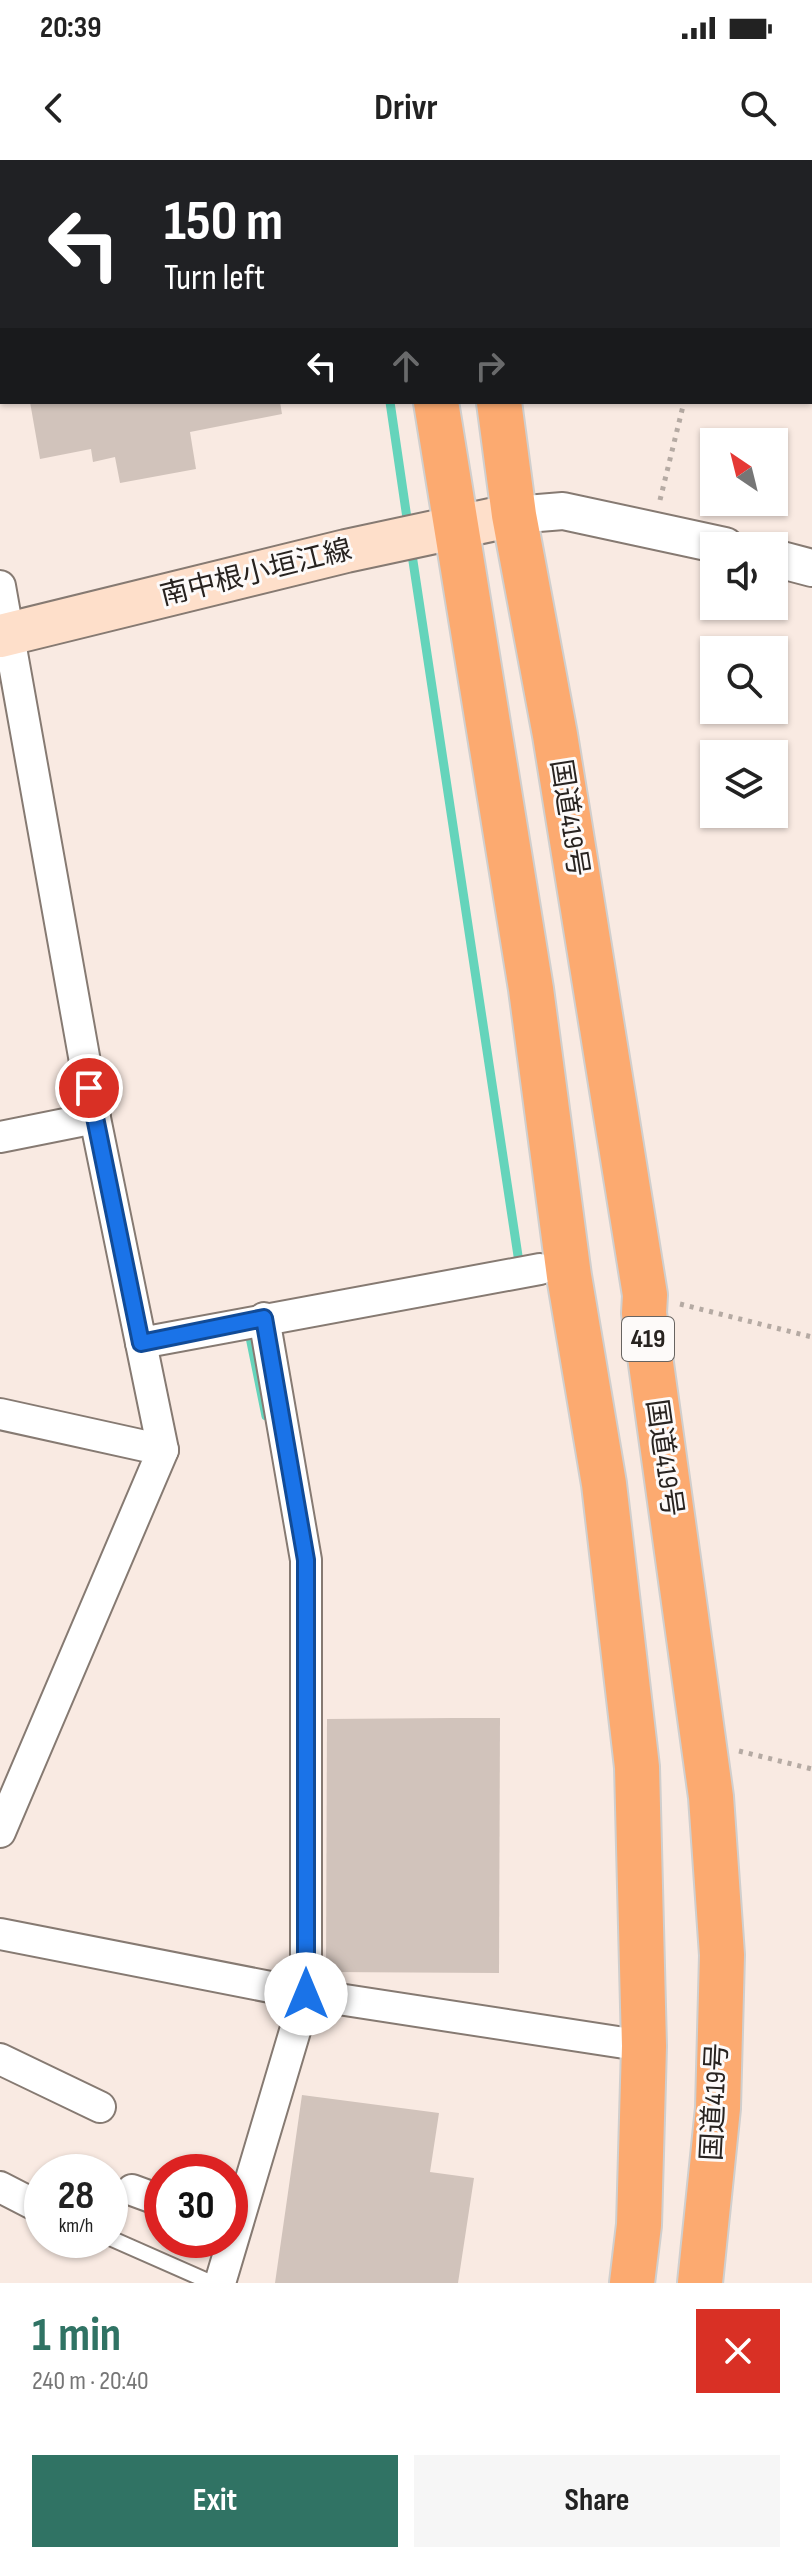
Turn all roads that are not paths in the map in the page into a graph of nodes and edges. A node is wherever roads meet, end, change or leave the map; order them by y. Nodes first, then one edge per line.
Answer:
1 (436, 404) edge
2 (499, 404) edge
3 (514, 515) junction
4 (456, 528) junction
5 (700, 540) edge
6 (788, 562) edge
7 (812, 568) edge
8 (0, 586) edge
9 (4, 635) edge
10 (95, 1118) junction
11 (0, 1137) edge
12 (540, 1269) dead end
13 (264, 1318) junction
14 (141, 1343) junction
15 (0, 1414) edge
16 (163, 1450) junction
17 (0, 1832) edge
18 (0, 1934) edge
19 (306, 1994) junction
20 (644, 2046) junction
21 (0, 2059) edge
22 (100, 2107) dead end
23 (248, 2181) edge
24 (0, 2187) edge
25 (132, 2190) dead end
26 (144, 2194) edge
27 (24, 2199) edge
28 (128, 2246) edge
29 (226, 2258) edge
30 (212, 2283) edge
31 (220, 2283) edge
32 (632, 2283) edge
33 (700, 2283) edge

1 - 4 highway, 419
2 - 3 highway, 国道419号 / 419
3 - 4 main road, 南中根小垣江線
3 - 5 street
3 - 33 highway, 国道419号 / 419
4 - 9 main road, 南中根小垣江線
4 - 20 highway, 419
6 - 7 street
8 - 9 street
9 - 10 street
10 - 11 street
10 - 14 street
12 - 13 street
13 - 14 street
13 - 19 street
14 - 16 street
15 - 16 street
16 - 17 street
18 - 19 street
19 - 20 street
19 - 23 street
20 - 32 highway, 419
21 - 22 street
24 - 27 street
25 - 26 street
28 - 30 lane
29 - 31 street

